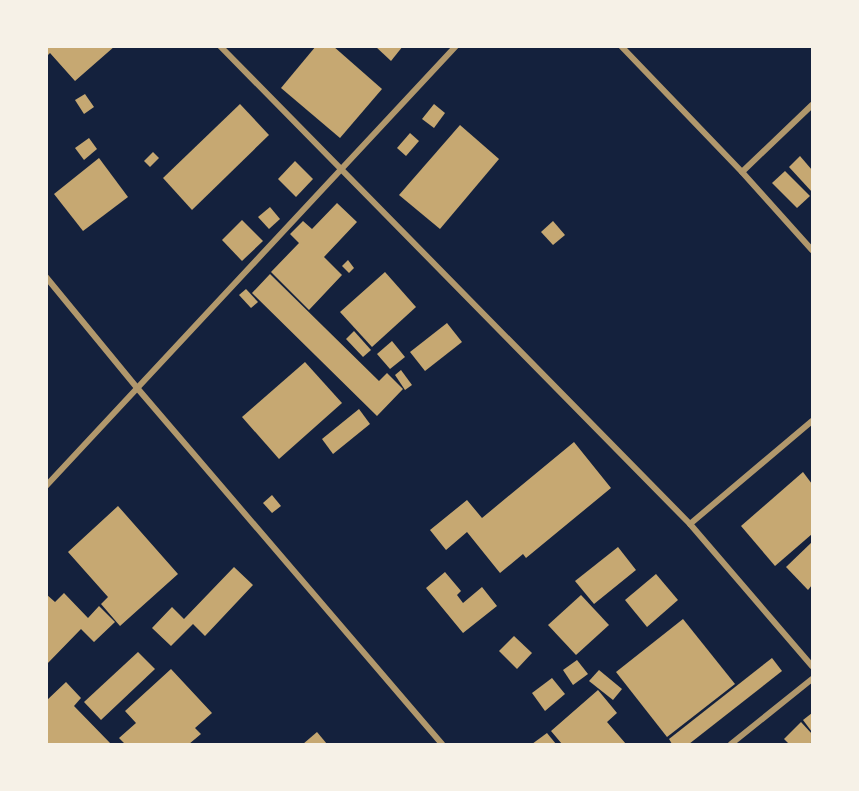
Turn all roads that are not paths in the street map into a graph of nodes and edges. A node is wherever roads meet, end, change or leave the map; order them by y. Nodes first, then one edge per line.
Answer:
1 (220, 46) edge
2 (456, 46) edge
3 (621, 46) edge
4 (813, 105) edge
5 (342, 169) junction
6 (742, 172) junction
7 (813, 250) edge
8 (46, 277) edge
9 (138, 389) junction
10 (813, 421) edge
11 (46, 486) edge
12 (690, 524) junction
13 (813, 666) edge
14 (813, 679) edge
15 (442, 744) edge
16 (731, 744) edge

1 - 5 street
2 - 5 street
3 - 6 street
4 - 6 street
5 - 9 street
5 - 12 street
6 - 7 street
8 - 9 street
9 - 11 street
9 - 15 street
10 - 12 street
12 - 13 street
14 - 16 street

